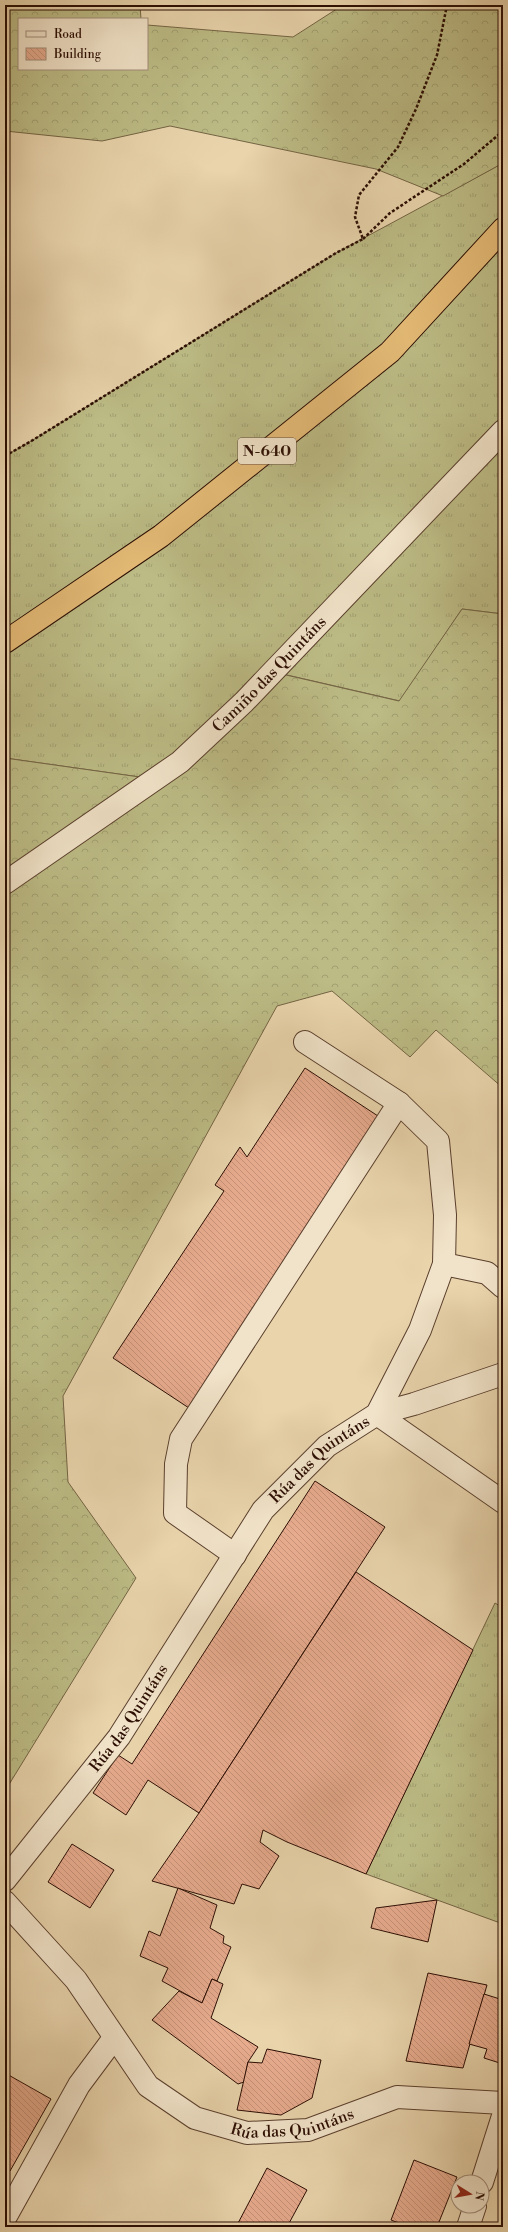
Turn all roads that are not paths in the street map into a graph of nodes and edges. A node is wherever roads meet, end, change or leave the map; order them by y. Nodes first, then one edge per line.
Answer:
1 (503, 229) edge
2 (503, 431) edge
3 (5, 642) edge
4 (5, 883) edge
5 (305, 1042) dead end
6 (399, 1103) junction
7 (444, 1264) junction
8 (503, 1287) edge
9 (503, 1374) edge
10 (377, 1414) junction
11 (503, 1502) edge
12 (235, 1555) junction
13 (5, 1880) edge
14 (5, 1902) edge
15 (114, 2038) junction
16 (503, 2103) edge
17 (503, 2116) edge
18 (485, 2174) edge
19 (472, 2214) edge
20 (5, 2218) edge
21 (468, 2227) edge

1 - 3 highway, N-640
2 - 4 street, Camiño das Quintáns
5 - 6 street, Rúa das Quintáns
6 - 7 street, Rúa das Quintáns
6 - 12 street
7 - 8 street
7 - 10 street, Rúa das Quintáns
9 - 10 street
10 - 11 street
10 - 12 street, Rúa das Quintáns
12 - 13 street, Rúa das Quintáns
14 - 15 street, Rúa das Quintáns
15 - 16 street, Rúa das Quintáns
15 - 20 street
17 - 18 street
19 - 21 street

